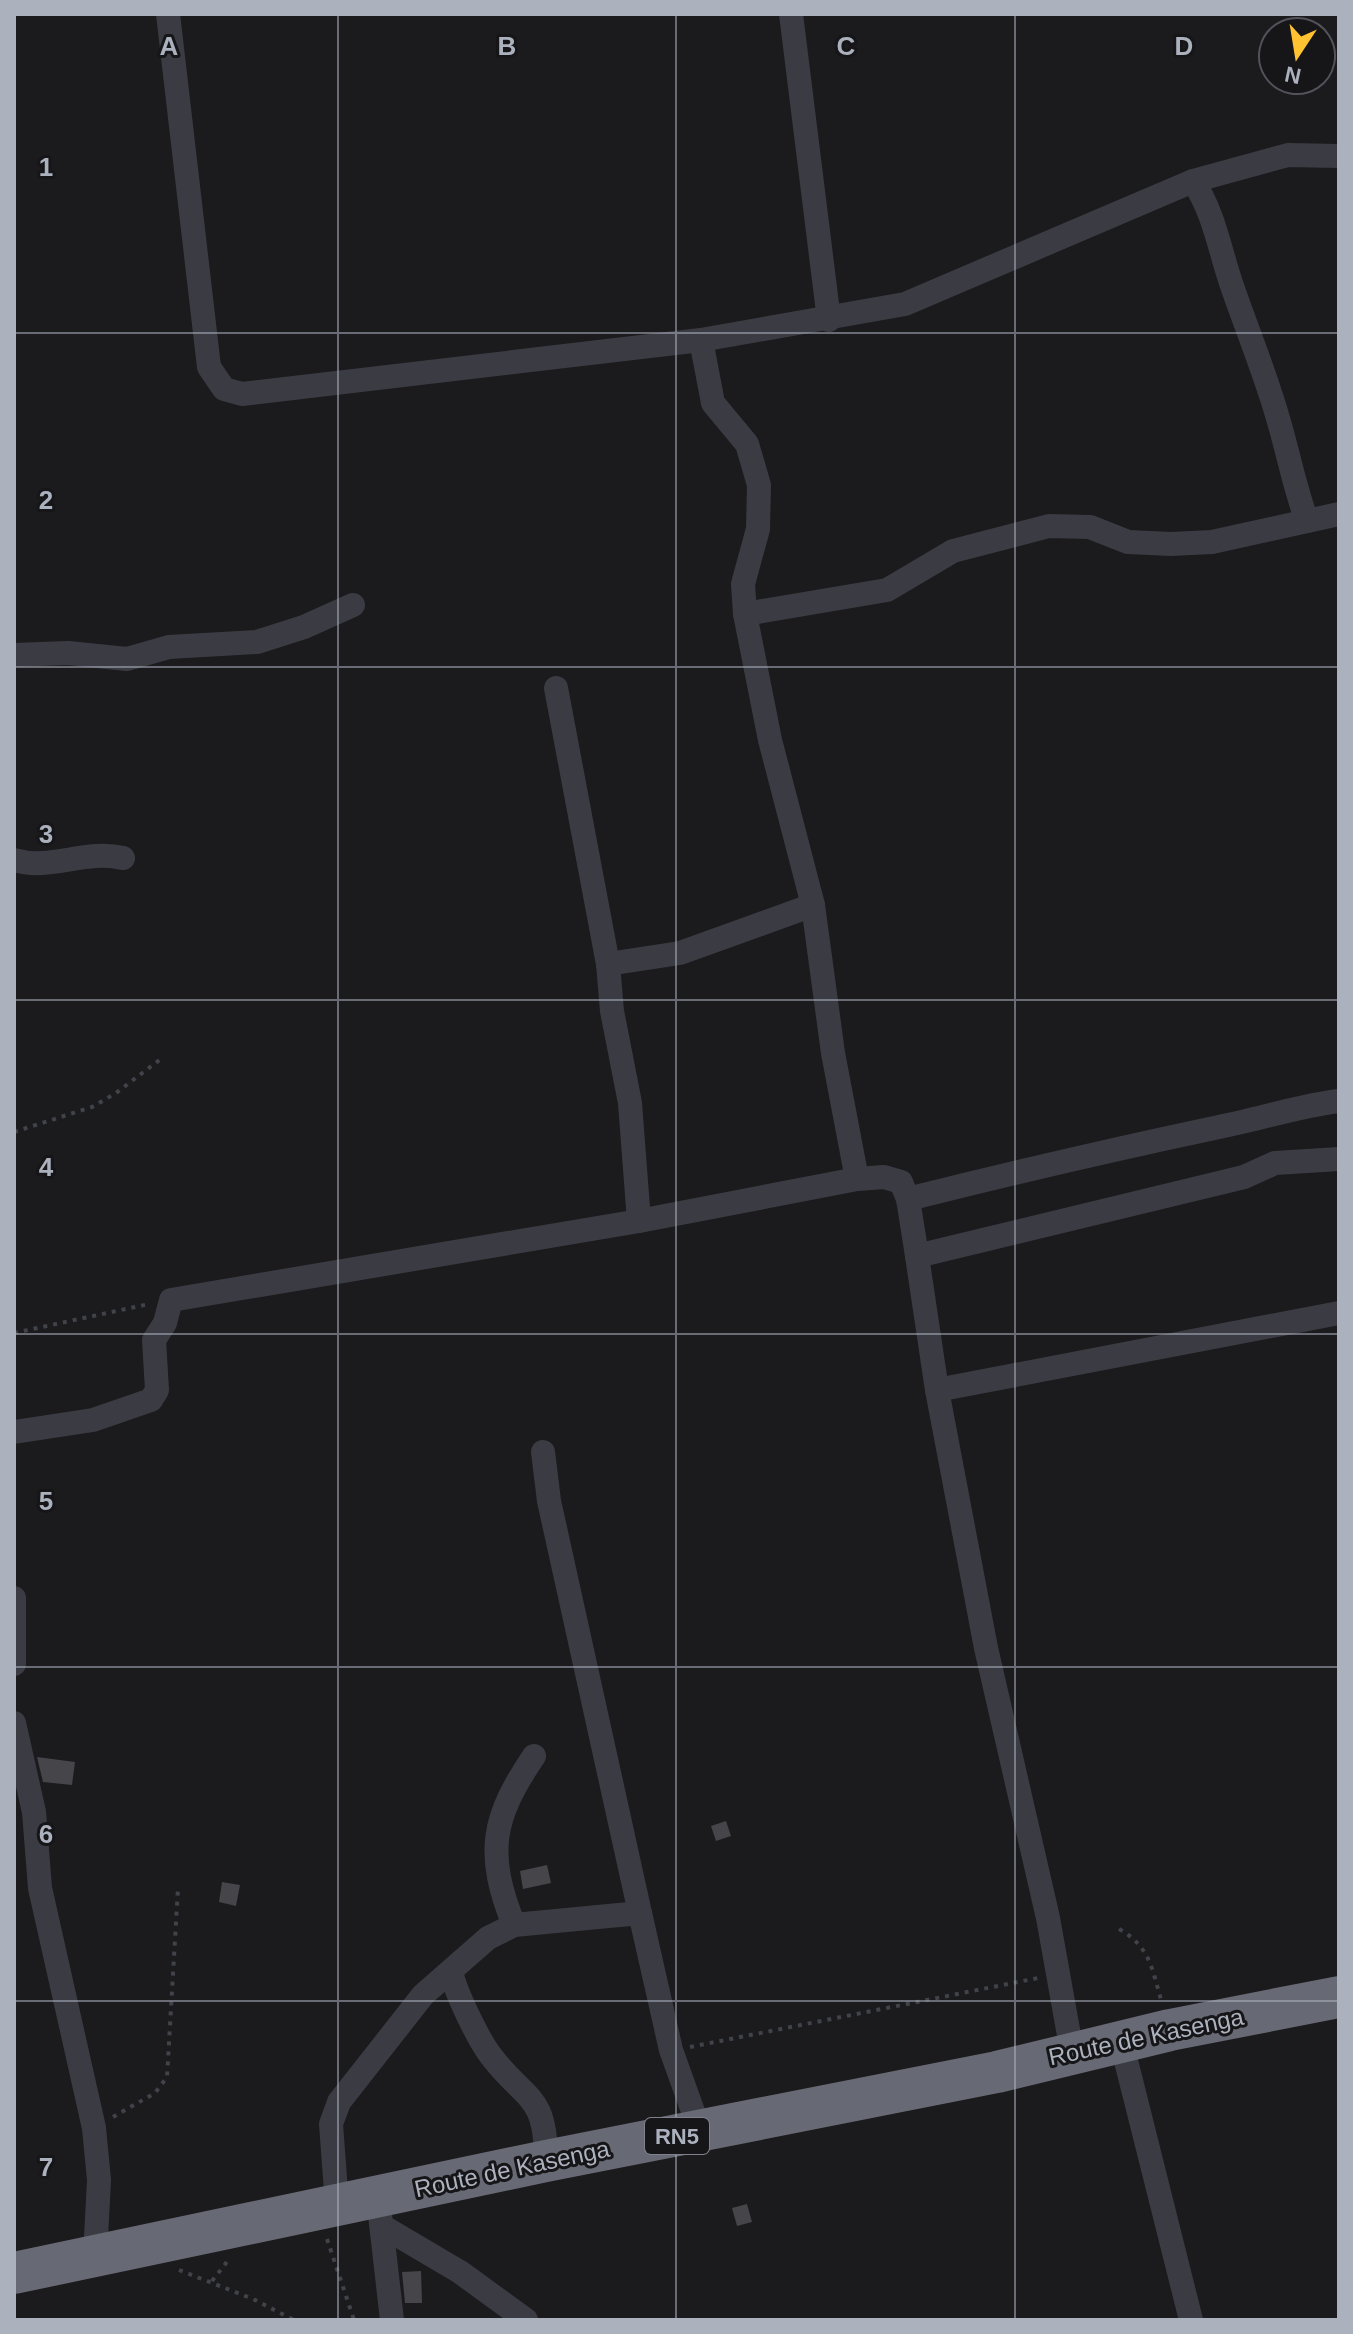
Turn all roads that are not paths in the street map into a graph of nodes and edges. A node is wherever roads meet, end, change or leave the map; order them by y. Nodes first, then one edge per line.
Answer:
1 (168, 14) edge
2 (791, 14) edge
3 (1339, 156) edge
4 (1193, 181) junction
5 (829, 320) junction
6 (701, 340) junction
7 (1339, 514) edge
8 (1307, 521) junction
9 (353, 605) dead end
10 (745, 614) junction
11 (14, 655) edge
12 (556, 688) dead end
13 (123, 858) dead end
14 (14, 860) edge
15 (813, 905) junction
16 (608, 964) junction
17 (1339, 1101) edge
18 (1339, 1159) edge
19 (857, 1179) junction
20 (908, 1199) junction
21 (639, 1221) junction
22 (917, 1256) junction
23 (1339, 1313) edge
24 (937, 1390) junction
25 (14, 1432) edge
26 (543, 1452) dead end
27 (14, 1598) edge
28 (14, 1664) edge
29 (14, 1723) edge
30 (534, 1756) dead end
31 (640, 1913) junction
32 (514, 1925) junction
33 (451, 1972) junction
34 (1339, 1997) edge
35 (1121, 2041) junction
36 (1072, 2052) junction
37 (700, 2131) junction
38 (546, 2161) junction
39 (351, 2209) junction
40 (114, 2253) junction
41 (14, 2273) edge
42 (392, 2320) edge
43 (526, 2320) edge
44 (1191, 2320) edge

1 - 6 street
2 - 5 street
3 - 4 street
4 - 5 street
4 - 8 street
5 - 6 street
6 - 10 street
7 - 8 street
8 - 10 street
9 - 11 street
10 - 15 street
12 - 16 street
13 - 14 street
15 - 16 street
15 - 19 street
16 - 21 street
17 - 20 street
18 - 22 street
19 - 20 street
19 - 21 street
20 - 22 street
21 - 25 street
22 - 24 street
23 - 24 street
24 - 36 street
26 - 31 street
27 - 28 street
29 - 40 street
30 - 32 street
31 - 32 street
31 - 37 street
32 - 33 street
33 - 38 street
33 - 39 street
34 - 35 highway, Route de Kasenga / RN5
35 - 36 highway, Route de Kasenga / RN5
35 - 44 street
36 - 37 highway, Route de Kasenga / RN5
37 - 38 highway, Route de Kasenga / RN5
38 - 39 highway, Route de Kasenga / RN5
39 - 40 highway, Route de Kasenga / RN5
39 - 42 street
39 - 43 street
40 - 41 highway, Route de Kasenga / RN5

